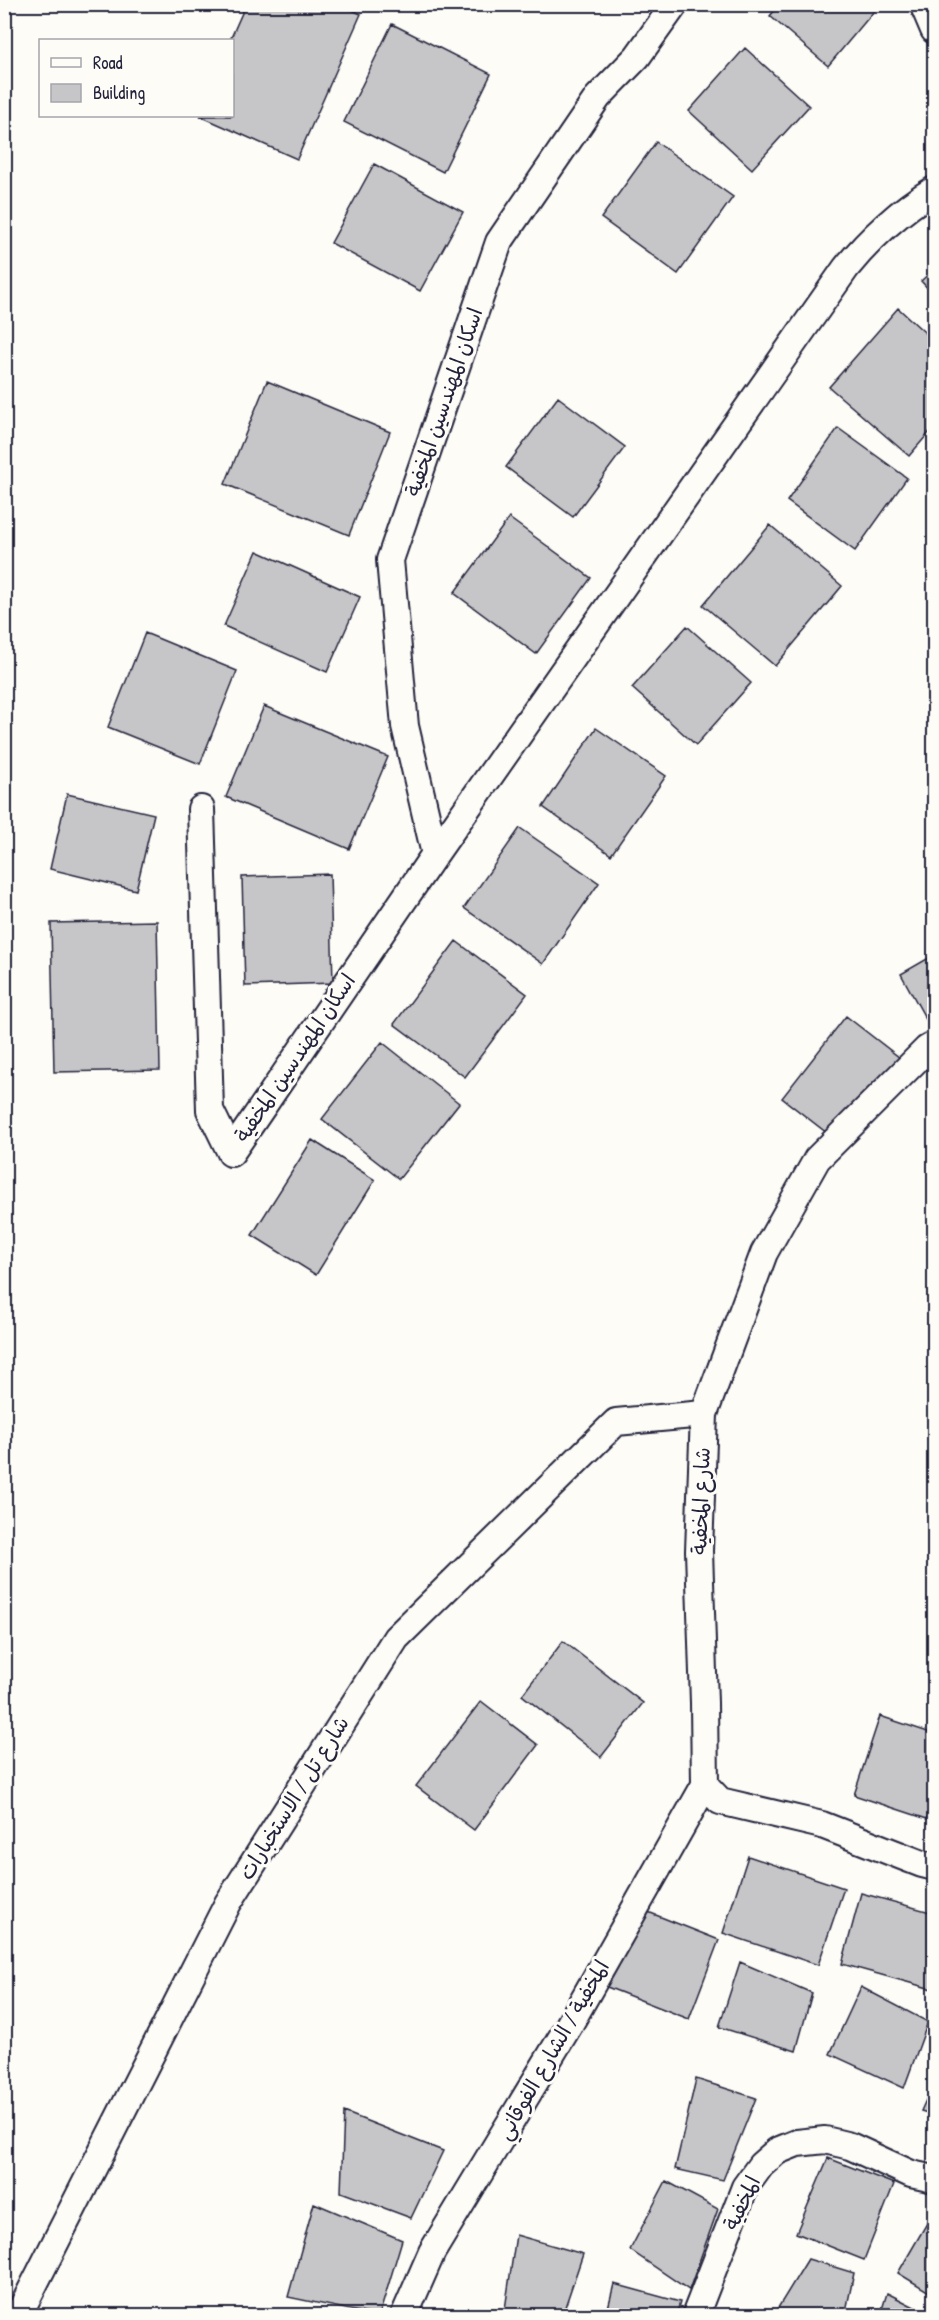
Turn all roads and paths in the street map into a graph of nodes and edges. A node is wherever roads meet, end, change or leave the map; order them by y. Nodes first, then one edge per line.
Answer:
1 (675, 4) edge
2 (923, 4) edge
3 (934, 30) edge
4 (934, 190) edge
5 (201, 809) dead end
6 (435, 854) junction
7 (934, 1045) edge
8 (704, 1414) junction
9 (705, 1785) junction
10 (934, 1867) edge
11 (934, 2180) edge
12 (18, 2316) edge
13 (404, 2316) edge
14 (695, 2316) edge

1 - 6 street, اسكان المهندسين المخفية
2 - 3 street
4 - 6 street, اسكان المهندسين المخفية
5 - 6 street, اسكان المهندسين المخفية
7 - 8 street, شارع المخفية
8 - 9 street, شارع المخفية
8 - 12 street, شارع تل / الاستخبارات
9 - 10 street
9 - 13 street, المخفية / الشارع الفوقاني
11 - 14 street, المخفية

